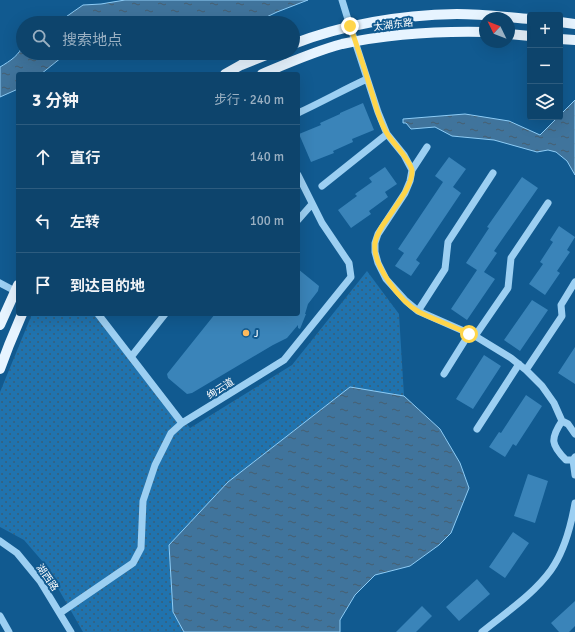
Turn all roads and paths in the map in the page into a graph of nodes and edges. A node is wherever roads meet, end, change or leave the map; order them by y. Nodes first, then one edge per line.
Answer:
1 (342, 0) edge
2 (527, 19) edge
3 (563, 22) edge
4 (575, 24) edge
5 (350, 26) junction
6 (479, 32) edge
7 (515, 35) edge
8 (527, 36) edge
9 (563, 38) edge
10 (575, 40) edge
11 (300, 42) edge
12 (356, 42) junction
13 (300, 58) edge
14 (254, 60) edge
15 (295, 60) edge
16 (229, 72) edge
17 (267, 72) edge
18 (367, 79) junction
19 (300, 112) edge
20 (387, 134) junction
21 (427, 147) dead end
22 (412, 170) junction
23 (493, 173) dead end
24 (300, 179) edge
25 (322, 186) dead end
26 (548, 203) dead end
27 (312, 204) junction
28 (300, 218) edge
29 (575, 282) edge
30 (0, 283) edge
31 (16, 288) edge
32 (418, 311) junction
33 (21, 316) edge
34 (100, 316) edge
35 (163, 316) edge
36 (0, 325) edge
37 (472, 335) junction
38 (131, 357) junction
39 (519, 364) junction
40 (0, 369) edge
41 (526, 370) junction
42 (444, 374) dead end
43 (562, 421) junction
44 (182, 423) junction
45 (477, 429) dead end
46 (575, 434) edge
47 (574, 459) edge
48 (575, 474) edge
49 (575, 503) edge
50 (0, 541) edge
51 (60, 613) junction
52 (0, 616) edge
53 (9, 632) edge
54 (72, 632) edge
55 (482, 632) edge

1 - 5 street
2 - 5 main road, 太湖东路
3 - 4 main road
5 - 11 main road, 太湖东路
5 - 12 street
6 - 12 main road, 太湖东路
7 - 8 main road
9 - 10 main road
12 - 13 main road, 太湖东路
12 - 18 street
14 - 16 main road
15 - 17 main road, 太湖东路
18 - 19 street
18 - 20 street
20 - 22 street
20 - 25 street
21 - 22 street
22 - 32 street
23 - 32 street
24 - 27 street, 绚云道
26 - 37 street
27 - 28 street
27 - 44 street, 绚云道
29 - 41 street
30 - 31 street
31 - 36 main road
32 - 37 street
33 - 40 main road
34 - 38 street
35 - 38 street
37 - 39 street
37 - 42 street
38 - 44 street
39 - 41 street
39 - 45 street
41 - 43 street
43 - 46 street
43 - 47 street
44 - 51 street, 绚云道
47 - 48 street
49 - 55 street
50 - 51 street, 湖西路
51 - 54 street, 湖西路
52 - 53 street

